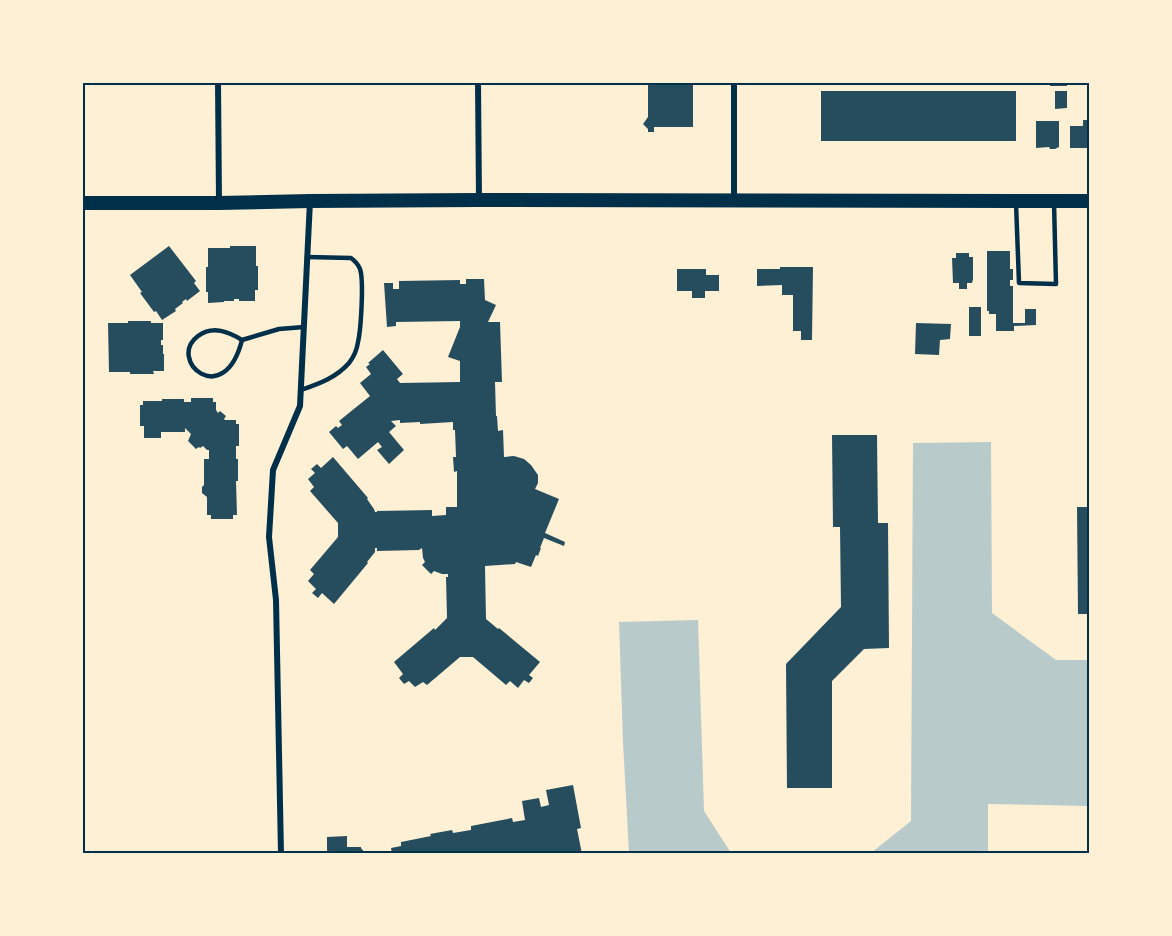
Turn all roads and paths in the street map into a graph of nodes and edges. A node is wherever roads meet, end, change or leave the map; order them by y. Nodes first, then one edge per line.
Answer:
1 (218, 82) edge
2 (478, 82) edge
3 (734, 82) edge
4 (479, 200) junction
5 (734, 200) junction
6 (310, 201) junction
7 (1016, 201) junction
8 (1054, 201) junction
9 (1089, 201) edge
10 (82, 203) edge
11 (219, 203) junction
12 (307, 257) junction
13 (304, 327) junction
14 (242, 340) junction
15 (301, 390) junction
16 (281, 854) edge

1 - 11 street
2 - 4 street
3 - 5 street
4 - 5 main road
4 - 6 main road
5 - 7 main road
6 - 11 main road
6 - 12 street
7 - 8 main road
7 - 8 lane
8 - 9 main road
10 - 11 main road
12 - 13 street
12 - 15 lane
13 - 14 lane
13 - 15 street
14 - 14 lane
15 - 16 street

